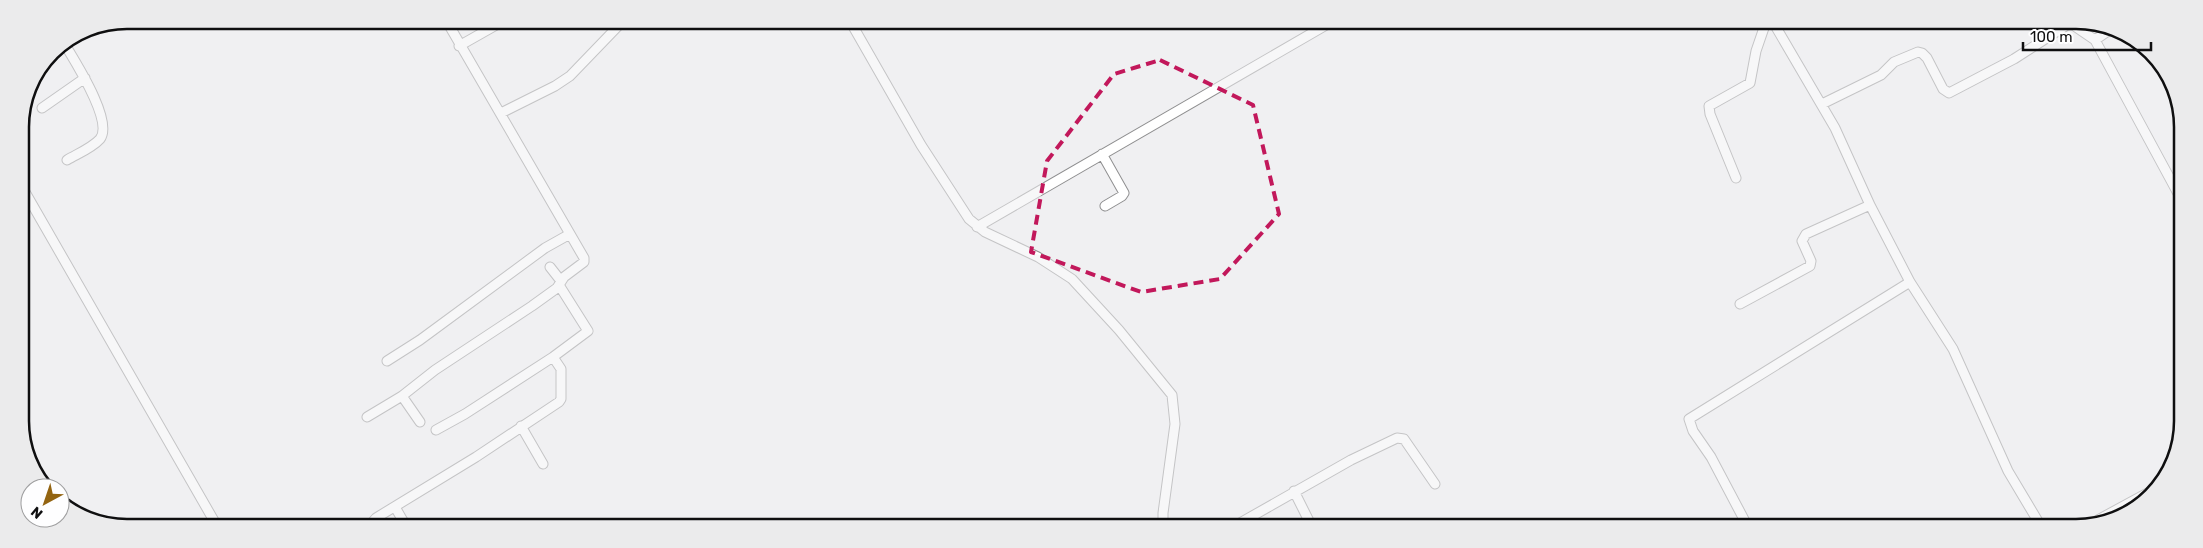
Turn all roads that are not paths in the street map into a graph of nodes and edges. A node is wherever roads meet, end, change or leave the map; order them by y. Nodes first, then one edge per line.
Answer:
1 (450, 29) edge
2 (489, 29) edge
3 (614, 29) edge
4 (855, 29) edge
5 (1319, 29) edge
6 (1764, 29) edge
7 (1777, 29) edge
8 (2061, 29) edge
9 (2079, 29) edge
10 (2105, 33) edge
11 (2095, 40) junction
12 (459, 46) junction
13 (67, 49) edge
14 (85, 78) junction
15 (1822, 104) junction
16 (42, 108) dead end
17 (501, 113) junction
18 (1102, 154) junction
19 (67, 160) dead end
20 (1736, 178) dead end
21 (2174, 186) edge
22 (29, 198) edge
23 (1870, 205) junction
24 (1105, 206) dead end
25 (977, 227) junction
26 (570, 234) junction
27 (550, 267) dead end
28 (1910, 282) junction
29 (560, 283) junction
30 (1740, 304) dead end
31 (553, 357) junction
32 (388, 361) dead end
33 (402, 396) junction
34 (367, 417) dead end
35 (420, 422) dead end
36 (521, 426) junction
37 (436, 430) dead end
38 (543, 464) dead end
39 (1436, 484) dead end
40 (1294, 491) junction
41 (2135, 500) edge
42 (395, 507) junction
43 (2110, 513) edge
44 (213, 519) edge
45 (375, 519) edge
46 (402, 519) edge
47 (1163, 519) edge
48 (1247, 519) edge
49 (1308, 519) edge
50 (1743, 519) edge
51 (2037, 519) edge

1 - 12 street
2 - 12 street
3 - 17 street
4 - 25 street
5 - 18 street
6 - 20 street
7 - 15 street
8 - 15 street
9 - 11 street
10 - 11 street
11 - 21 street
12 - 17 street
13 - 14 street
14 - 16 street
14 - 19 street
15 - 23 street
17 - 26 street
18 - 24 street
18 - 25 street
22 - 44 street
23 - 28 street
23 - 30 street
25 - 47 street
26 - 29 street
26 - 32 street
27 - 29 street
28 - 50 street
28 - 51 street
29 - 31 street
29 - 33 street
31 - 36 street
31 - 37 street
33 - 34 street
33 - 35 street
36 - 38 street
36 - 42 street
39 - 40 street
40 - 48 street
40 - 49 street
41 - 43 street
42 - 45 street
42 - 46 street

